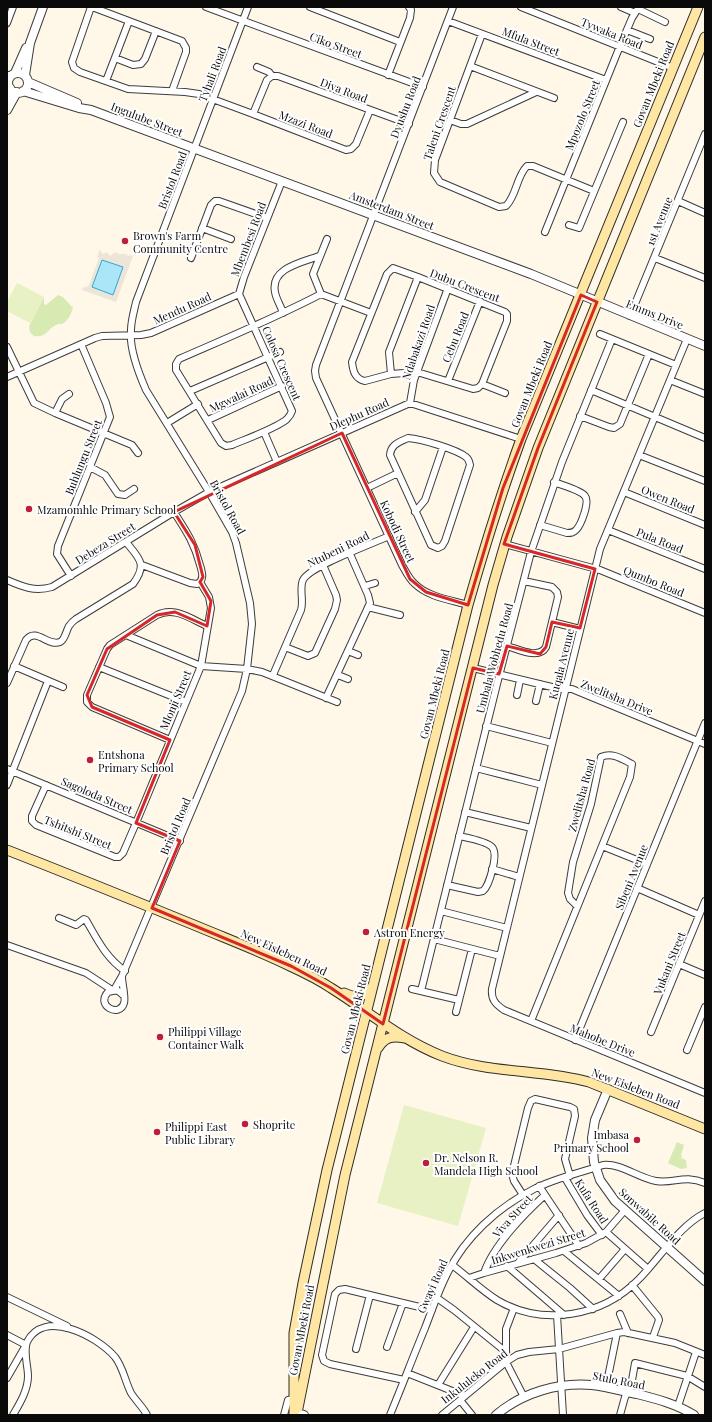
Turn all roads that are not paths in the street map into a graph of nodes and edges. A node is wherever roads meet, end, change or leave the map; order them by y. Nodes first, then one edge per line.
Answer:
1 (13, 7) edge
2 (43, 7) edge
3 (92, 7) edge
4 (208, 7) edge
5 (248, 7) edge
6 (310, 7) edge
7 (409, 7) edge
8 (453, 7) edge
9 (521, 7) edge
10 (621, 7) edge
11 (698, 7) edge
12 (637, 10) edge
13 (128, 20) junction
14 (243, 21) junction
15 (448, 21) junction
16 (665, 22) dead end
17 (7, 23) edge
18 (627, 30) junction
19 (156, 31) junction
20 (482, 34) junction
21 (705, 37) edge
22 (650, 39) dead end
23 (400, 42) junction
24 (30, 43) junction
25 (620, 46) junction
26 (115, 58) junction
27 (470, 66) junction
28 (257, 67) dead end
29 (673, 68) junction
30 (388, 75) junction
31 (272, 76) junction
32 (26, 78) junction
33 (606, 80) junction
34 (106, 82) junction
35 (13, 83) edge
36 (423, 88) junction
37 (172, 91) junction
38 (536, 92) junction
39 (554, 98) dead end
40 (7, 99) edge
41 (213, 100) junction
42 (7, 110) edge
43 (91, 110) junction
44 (370, 110) junction
45 (253, 114) junction
46 (450, 120) junction
47 (623, 122) dead end
48 (409, 124) junction
49 (705, 134) edge
50 (703, 146) edge
51 (195, 149) junction
52 (566, 180) junction
53 (282, 181) junction
54 (594, 191) junction
55 (678, 201) junction
56 (705, 212) edge
57 (374, 215) junction
58 (267, 218) junction
59 (569, 225) dead end
60 (202, 228) junction
61 (545, 232) dead end
62 (231, 239) dead end
63 (327, 239) dead end
64 (319, 256) junction
65 (191, 258) dead end
66 (655, 258) junction
67 (418, 277) junction
68 (705, 278) edge
69 (448, 288) junction
70 (239, 294) junction
71 (321, 294) junction
72 (581, 295) junction
73 (341, 301) junction
74 (480, 301) junction
75 (597, 302) junction
76 (284, 313) junction
77 (370, 313) junction
78 (630, 316) junction
79 (254, 325) junction
80 (600, 334) dead end
81 (131, 336) junction
82 (612, 339) junction
83 (687, 339) junction
84 (81, 344) junction
85 (705, 346) edge
86 (7, 347) edge
87 (280, 352) dead end
88 (649, 354) junction
89 (267, 356) junction
90 (676, 365) junction
91 (19, 371) junction
92 (417, 372) junction
93 (391, 374) junction
94 (7, 377) edge
95 (670, 380) junction
96 (448, 381) junction
97 (482, 384) junction
98 (282, 386) junction
99 (591, 390) junction
100 (190, 391) junction
101 (505, 393) dead end
102 (69, 394) dead end
103 (705, 394) edge
104 (410, 403) junction
105 (198, 404) junction
106 (628, 406) junction
107 (55, 413) junction
108 (580, 416) junction
109 (655, 417) junction
110 (208, 420) junction
111 (166, 424) junction
112 (264, 432) junction
113 (342, 432) junction
114 (104, 433) junction
115 (705, 438) edge
116 (521, 439) junction
117 (443, 447) junction
118 (138, 453) dead end
119 (639, 455) junction
120 (277, 462) junction
121 (90, 468) junction
122 (398, 474) junction
123 (705, 481) edge
124 (554, 482) junction
125 (367, 488) junction
126 (134, 489) dead end
127 (210, 492) junction
128 (624, 492) junction
129 (174, 512) junction
130 (416, 512) junction
131 (540, 525) junction
132 (705, 525) edge
133 (608, 530) junction
134 (389, 536) junction
135 (126, 542) junction
136 (505, 544) junction
137 (531, 552) junction
138 (350, 554) junction
139 (142, 565) junction
140 (323, 565) junction
141 (595, 569) junction
142 (705, 570) edge
143 (71, 576) junction
144 (7, 580) edge
145 (524, 581) junction
146 (200, 582) junction
147 (375, 583) dead end
148 (365, 586) junction
149 (468, 605) junction
150 (368, 607) junction
151 (705, 613) edge
152 (400, 615) dead end
153 (552, 622) junction
154 (207, 626) junction
155 (580, 629) junction
156 (126, 635) junction
157 (507, 646) junction
158 (285, 647) junction
159 (348, 651) junction
160 (358, 655) dead end
161 (14, 666) junction
162 (200, 666) junction
163 (99, 667) junction
164 (473, 668) junction
165 (247, 669) junction
166 (499, 674) junction
167 (273, 675) junction
168 (338, 675) junction
169 (348, 679) dead end
170 (520, 680) junction
171 (48, 681) junction
172 (7, 683) edge
173 (540, 684) junction
174 (63, 686) dead end
175 (565, 689) junction
176 (517, 695) dead end
177 (326, 698) junction
178 (536, 701) dead end
179 (186, 702) junction
180 (337, 702) dead end
181 (705, 723) edge
182 (486, 726) junction
183 (170, 740) junction
184 (698, 741) junction
185 (552, 743) junction
186 (705, 744) edge
187 (476, 768) junction
188 (10, 770) edge
189 (7, 785) edge
190 (46, 785) junction
191 (542, 785) junction
192 (465, 812) junction
193 (136, 823) junction
194 (531, 828) junction
195 (460, 836) junction
196 (180, 841) junction
197 (602, 846) junction
198 (7, 850) edge
199 (647, 864) junction
200 (492, 869) junction
201 (519, 877) junction
202 (447, 885) junction
203 (637, 888) junction
204 (705, 901) edge
205 (577, 906) junction
206 (152, 908) junction
207 (441, 911) junction
208 (699, 915) junction
209 (59, 918) dead end
210 (507, 928) junction
211 (434, 939) junction
212 (7, 945) edge
213 (472, 948) junction
214 (500, 956) junction
215 (679, 964) junction
216 (124, 973) junction
217 (705, 975) edge
218 (373, 986) junction
219 (331, 988) junction
220 (412, 989) dead end
221 (113, 990) junction
222 (421, 991) junction
223 (123, 995) junction
224 (459, 1000) junction
225 (495, 1004) joint
226 (705, 1006) edge
227 (456, 1012) dead end
228 (367, 1013) junction
229 (531, 1021) junction
230 (382, 1024) junction
231 (651, 1032) dead end
232 (407, 1039) junction
233 (575, 1040) junction
234 (687, 1050) dead end
235 (374, 1056) junction
236 (608, 1089) junction
237 (705, 1093) edge
238 (705, 1129) edge
239 (596, 1168) junction
240 (567, 1177) junction
241 (705, 1183) edge
242 (539, 1186) junction
243 (523, 1195) junction
244 (545, 1195) junction
245 (625, 1210) junction
246 (705, 1213) edge
247 (559, 1215) junction
248 (604, 1233) junction
249 (579, 1246) junction
250 (667, 1247) junction
251 (625, 1249) junction
252 (564, 1250) junction
253 (534, 1259) junction
254 (517, 1264) junction
255 (452, 1265) junction
256 (507, 1266) junction
257 (648, 1269) junction
258 (484, 1273) junction
259 (469, 1278) junction
260 (599, 1279) junction
261 (705, 1281) edge
262 (632, 1285) junction
263 (370, 1295) junction
264 (7, 1296) edge
265 (619, 1296) junction
266 (437, 1298) junction
267 (403, 1303) junction
268 (514, 1308) junction
269 (593, 1309) junction
270 (432, 1310) junction
271 (620, 1314) dead end
272 (561, 1315) junction
273 (474, 1327) junction
274 (70, 1328) junction
275 (617, 1333) junction
276 (628, 1333) junction
277 (7, 1335) edge
278 (653, 1337) junction
279 (26, 1345) junction
280 (387, 1347) dead end
281 (560, 1349) junction
282 (356, 1350) dead end
283 (506, 1352) junction
284 (696, 1352) junction
285 (705, 1355) edge
286 (506, 1362) junction
287 (407, 1373) junction
288 (687, 1376) junction
289 (7, 1378) edge
290 (404, 1380) junction
291 (438, 1385) junction
292 (562, 1386) junction
293 (606, 1387) junction
294 (705, 1387) edge
295 (628, 1392) junction
296 (524, 1397) junction
297 (462, 1398) junction
298 (294, 1399) junction
299 (678, 1406) junction
300 (297, 1414) edge
301 (13, 1415) edge
302 (148, 1415) edge
303 (284, 1415) edge
304 (390, 1415) edge
305 (442, 1415) edge
306 (472, 1415) edge
307 (496, 1415) edge
308 (563, 1415) edge
309 (620, 1415) edge
310 (694, 1415) edge

1 - 17 street
2 - 24 street
3 - 13 street
3 - 34 street, Mzazi Road
4 - 14 street, Ciko Street
5 - 14 street, Tyhali Road
6 - 23 street
7 - 23 street
8 - 15 street, Dyushu Road
9 - 25 street, Tywaka Road
10 - 12 street
11 - 29 main road, Govan Mbeki Road
12 - 16 street
12 - 18 street, Mpozolo Street
13 - 19 street
13 - 26 street
14 - 30 street, Ciko Street
14 - 41 street, Tyhali Road
15 - 20 street, Mfula Street
15 - 36 street, Dyushu Road
18 - 22 street
18 - 25 street, Mpozolo Street
19 - 26 street
19 - 37 street
20 - 27 street, Taleni Crescent
20 - 33 street, Mfula Street
21 - 75 main road, Govan Mbeki Road
23 - 30 street
24 - 32 street
24 - 35 street
25 - 29 street, Tywaka Road
25 - 33 street, Mpozolo Street
26 - 34 street
27 - 38 street
27 - 46 street, Taleni Crescent
28 - 31 street, Diya Road
29 - 72 main road, Govan Mbeki Road
30 - 36 street, Ciko Street
31 - 44 street, Diya Road
31 - 45 street
32 - 35 street, Ingulube Street
32 - 35 street
32 - 43 street, Ingulube Street
33 - 52 street, Mpozolo Street
34 - 37 street, Mzazi Road
35 - 40 street
35 - 42 street
35 - 43 street, Ingulube Street
36 - 48 street, Dyushu Road
37 - 41 street, Mzazi Road
38 - 39 street
38 - 46 street
41 - 45 street, Mzazi Road
41 - 51 street, Tyhali Road
43 - 51 street, Ingulube Street
44 - 45 street, Mzazi Road
44 - 48 street, Diya Road
46 - 52 street, Taleni Crescent
47 - 54 street
48 - 57 street, Dyushu Road
49 - 50 street, 1st Avenue
50 - 55 street, 1st Avenue
51 - 53 street, Amsterdam Street
51 - 81 street, Bristol Road
52 - 54 street
52 - 61 street, Mpozolo Street
53 - 57 street, Amsterdam Street
53 - 58 street, Mbembesi Road
54 - 59 street
55 - 56 street
55 - 66 street, 1st Avenue
57 - 72 street, Amsterdam Street
57 - 73 street, Dyushu Road
58 - 60 street
58 - 70 street, Mbembesi Road
60 - 62 street
60 - 65 street
63 - 64 street
64 - 71 street
64 - 76 street
66 - 68 street
66 - 78 street, 1st Avenue
67 - 69 street, Dubu Crescent
67 - 77 street, Dubu Crescent
67 - 93 street
69 - 74 street, Dubu Crescent
69 - 92 street, Ndabakazi Road
70 - 79 street, Mbembesi Road
70 - 81 street, Mendu Road
71 - 73 street
71 - 76 street, Colosa Crescent
72 - 75 street, Amsterdam Street
72 - 116 main road, Govan Mbeki Road
73 - 77 street
73 - 113 street, Kobodi Street
74 - 96 street, Cebu Road
74 - 97 street, Dubu Crescent
75 - 78 street, Emms Drive
75 - 136 main road, Govan Mbeki Road
76 - 79 street, Colosa Crescent
77 - 93 street, Dubu Crescent
78 - 83 street, Emms Drive
79 - 89 street, Colosa Crescent
79 - 100 street, Colosa Crescent
80 - 82 street
81 - 84 street
81 - 111 street, Bristol Road
82 - 88 street
82 - 99 street, Umbala Wobhedu Road
83 - 85 street, Emms Drive
83 - 90 street, Kuqala Avenue
84 - 91 street
84 - 114 street, Buhlungu Street
86 - 91 street
87 - 89 street
88 - 90 street
88 - 106 street
89 - 98 street, Colosa Crescent
89 - 100 street
90 - 95 street, Kuqala Avenue
91 - 94 street
91 - 107 street
92 - 93 street, Dubu Crescent
92 - 96 street, Dubu Crescent
92 - 104 street, Ndabakazi Road
95 - 103 street
95 - 109 street, Kuqala Avenue
96 - 97 street, Dubu Crescent
97 - 101 street, Dubu Crescent
98 - 110 street, Mgwalai Road
98 - 112 street, Colosa Crescent
99 - 106 street
99 - 108 street, Umbala Wobhedu Road
100 - 105 street, Colosa Crescent
102 - 107 street
104 - 113 street, Dlephu Road
104 - 116 street
105 - 110 street, Colosa Crescent
105 - 111 street
106 - 108 street
106 - 109 street
107 - 114 street
108 - 124 street, Umbala Wobhedu Road
109 - 115 street
109 - 119 street, Kuqala Avenue
110 - 112 street, Colosa Crescent
111 - 127 street, Bristol Road
112 - 120 street
113 - 120 street, Dlephu Road
113 - 125 street, Kobodi Street
114 - 118 street
114 - 121 street, Buhlungu Street
116 - 149 main road, Govan Mbeki Road
117 - 122 street
117 - 130 street
117 - 130 street
119 - 123 street
119 - 128 street, Kuqala Avenue
120 - 127 street, Dlephu Road
121 - 126 street
121 - 143 street, Buhlungu Street
122 - 125 street
122 - 130 street
124 - 131 street, Umbala Wobhedu Road
124 - 131 street
125 - 134 street, Kobodi Street
127 - 129 street, Debeza Street
127 - 165 street, Bristol Road
128 - 132 street, Owen Road
128 - 133 street, Kuqala Avenue
129 - 135 street, Debeza Street
129 - 146 street
131 - 137 street, Umbala Wobhedu Road
133 - 141 street, Kuqala Avenue
133 - 142 street, Pula Road
134 - 138 street, Ntubeni Road
134 - 149 street, Kobodi Street
135 - 139 street
135 - 143 street, Debeza Street
136 - 137 street, Qumbo Road
136 - 164 main road, Govan Mbeki Road
137 - 141 street, Qumbo Road
137 - 145 street, Umbala Wobhedu Road
138 - 140 street, Ntubeni Road
138 - 148 street
139 - 146 street
139 - 161 street
140 - 158 street, Ntubeni Road
140 - 158 street
141 - 151 street, Qumbo Road
141 - 155 street, Kuqala Avenue
143 - 144 street, Debeza Street
145 - 153 street
145 - 157 street, Umbala Wobhedu Road
146 - 154 street, Mlonji Street
147 - 148 street
148 - 150 street
149 - 218 main road, Govan Mbeki Road
150 - 152 street
150 - 159 street
153 - 155 street
153 - 157 street
154 - 156 street
154 - 162 street, Mlonji Street
155 - 175 street, Kuqala Avenue
156 - 162 street
156 - 163 street
157 - 166 street, Umbala Wobhedu Road
158 - 167 street, Ntubeni Road
159 - 160 street
159 - 168 street
161 - 171 street
161 - 172 street
162 - 165 street
162 - 179 street, Mlonji Street
163 - 179 street
163 - 183 street
164 - 166 street, Zwelitsha Drive
164 - 230 main road, Govan Mbeki Road
165 - 167 street
165 - 196 street, Bristol Road
166 - 170 street, Zwelitsha Drive
166 - 182 street, Umbala Wobhedu Road
167 - 177 street
168 - 169 street
168 - 177 street
170 - 173 street, Zwelitsha Drive
170 - 176 street
171 - 174 street
171 - 188 street
173 - 175 street, Zwelitsha Drive
173 - 178 street
175 - 184 street, Zwelitsha Drive
175 - 185 street, Kuqala Avenue
177 - 180 street
179 - 183 street, Mlonji Street
181 - 184 street, Sibeni Avenue
182 - 185 street
182 - 187 street, Umbala Wobhedu Road
183 - 193 street, Mlonji Street
184 - 186 street, Zwelitsha Drive
184 - 199 street, Sibeni Avenue
185 - 191 street, Kuqala Avenue
187 - 191 street
187 - 192 street, Umbala Wobhedu Road
188 - 189 street
188 - 190 street, Sagoloda Street
190 - 193 street, Sagoloda Street
190 - 193 street, Tshitshi Street
191 - 194 street, Kuqala Avenue
192 - 194 street
192 - 195 street, Umbala Wobhedu Road
193 - 196 street, Sagoloda Street
194 - 201 street, Kuqala Avenue
195 - 200 street
195 - 202 street, Umbala Wobhedu Road
196 - 206 street, Bristol Road
197 - 199 street
197 - 205 street, Zwelitsha Road
197 - 205 street, Zwelitsha Road
198 - 206 main road, New Eisleben Road
199 - 203 street, Sibeni Avenue
200 - 201 street
200 - 202 street
201 - 210 street, Kuqala Avenue
202 - 207 street, Umbala Wobhedu Road
203 - 208 street
203 - 233 street, Sibeni Avenue
204 - 208 street, Vukani Street
205 - 229 street, Zwelitsha Road
206 - 216 street, Bristol Road
206 - 219 main road, New Eisleben Road
207 - 210 street
207 - 211 street, Umbala Wobhedu Road
208 - 215 street, Vukani Street
209 - 216 street
210 - 214 street, Kuqala Avenue
211 - 213 street
211 - 222 street, Umbala Wobhedu Road
212 - 221 street
213 - 214 street
213 - 224 street
214 - 225 street, Kuqala Avenue
215 - 217 street
215 - 231 street, Vukani Street
216 - 221 street, Bristol Road
216 - 223 street
218 - 219 main road
218 - 228 main road, Govan Mbeki Road
219 - 228 main road, New Eisleben Road
220 - 222 street
221 - 223 street
221 - 223 street
222 - 224 street
224 - 227 street
225 - 229 street, Mahobe Drive
226 - 234 street
228 - 230 main road, New Eisleben Road
228 - 298 main road, Govan Mbeki Road
229 - 233 street, Mahobe Drive
230 - 232 main road, New Eisleben Road
230 - 235 main road, Govan Mbeki Road
232 - 235 main road
232 - 236 main road, New Eisleben Road
233 - 237 street, Mahobe Drive
235 - 300 main road, Govan Mbeki Road
236 - 238 main road, New Eisleben Road
236 - 239 street, Sonwabile Road
239 - 240 street, Gwayi Road
239 - 241 street, Gwayi Road
239 - 245 street, Sonwabile Road
240 - 242 street, Gwayi Road
240 - 243 street, Kufa Road
240 - 248 street, Kufa Road
242 - 243 street, Gwayi Road
242 - 244 street
243 - 255 street, Gwayi Road
244 - 247 street
244 - 258 street, Viva Street
245 - 248 street, Inkwenkwezi Street
245 - 250 street, Sonwabile Road
246 - 250 street
247 - 249 street
247 - 254 street
248 - 249 street, Inkwenkwezi Street
248 - 251 street, Kufa Road
249 - 252 street, Inkwenkwezi Street
250 - 257 street
250 - 261 street, Sonwabile Road
251 - 257 street, Kufa Road
251 - 260 street
252 - 253 street, Inkwenkwezi Street
252 - 260 street
253 - 254 street, Inkwenkwezi Street
253 - 269 street
254 - 256 street, Inkwenkwezi Street
255 - 259 street
255 - 266 street, Gwayi Road
256 - 258 street, Inkwenkwezi Street
256 - 272 street
257 - 262 street
258 - 259 street, Inkwenkwezi Street
259 - 268 street
260 - 265 street
262 - 265 street
262 - 278 street
263 - 267 street
263 - 282 street
263 - 290 street
264 - 274 street
265 - 269 street
266 - 270 street, Gwayi Road
266 - 273 street
267 - 270 street
267 - 280 street
268 - 272 street
268 - 283 street
269 - 272 street
270 - 287 street, Gwayi Road
271 - 276 street
272 - 281 street
273 - 283 street
273 - 291 street
274 - 279 street
274 - 302 street
275 - 276 street, Inkululeko Road
275 - 281 street, Inkululeko Road
275 - 293 street
276 - 278 street, Inkululeko Road
277 - 279 street
278 - 284 street, Inkululeko Road
279 - 289 street
279 - 301 street
281 - 286 street, Inkululeko Road
281 - 292 street
283 - 286 street
284 - 285 street, Inkululeko Road
284 - 288 street
286 - 296 street
286 - 297 street, Inkululeko Road
287 - 290 street, Gwayi Road
287 - 291 street
288 - 294 street
288 - 295 street
288 - 299 street
290 - 304 street, Gwayi Road
291 - 297 street
292 - 293 street, Stulo Road
292 - 296 street, Stulo Road
292 - 308 street
293 - 295 street, Stulo Road
295 - 299 street, Stulo Road
295 - 309 street
296 - 307 street, Stulo Road
297 - 305 street, Inkululeko Road
297 - 306 street
298 - 300 main road, Govan Mbeki Road
298 - 303 street
299 - 310 street, Stulo Road

